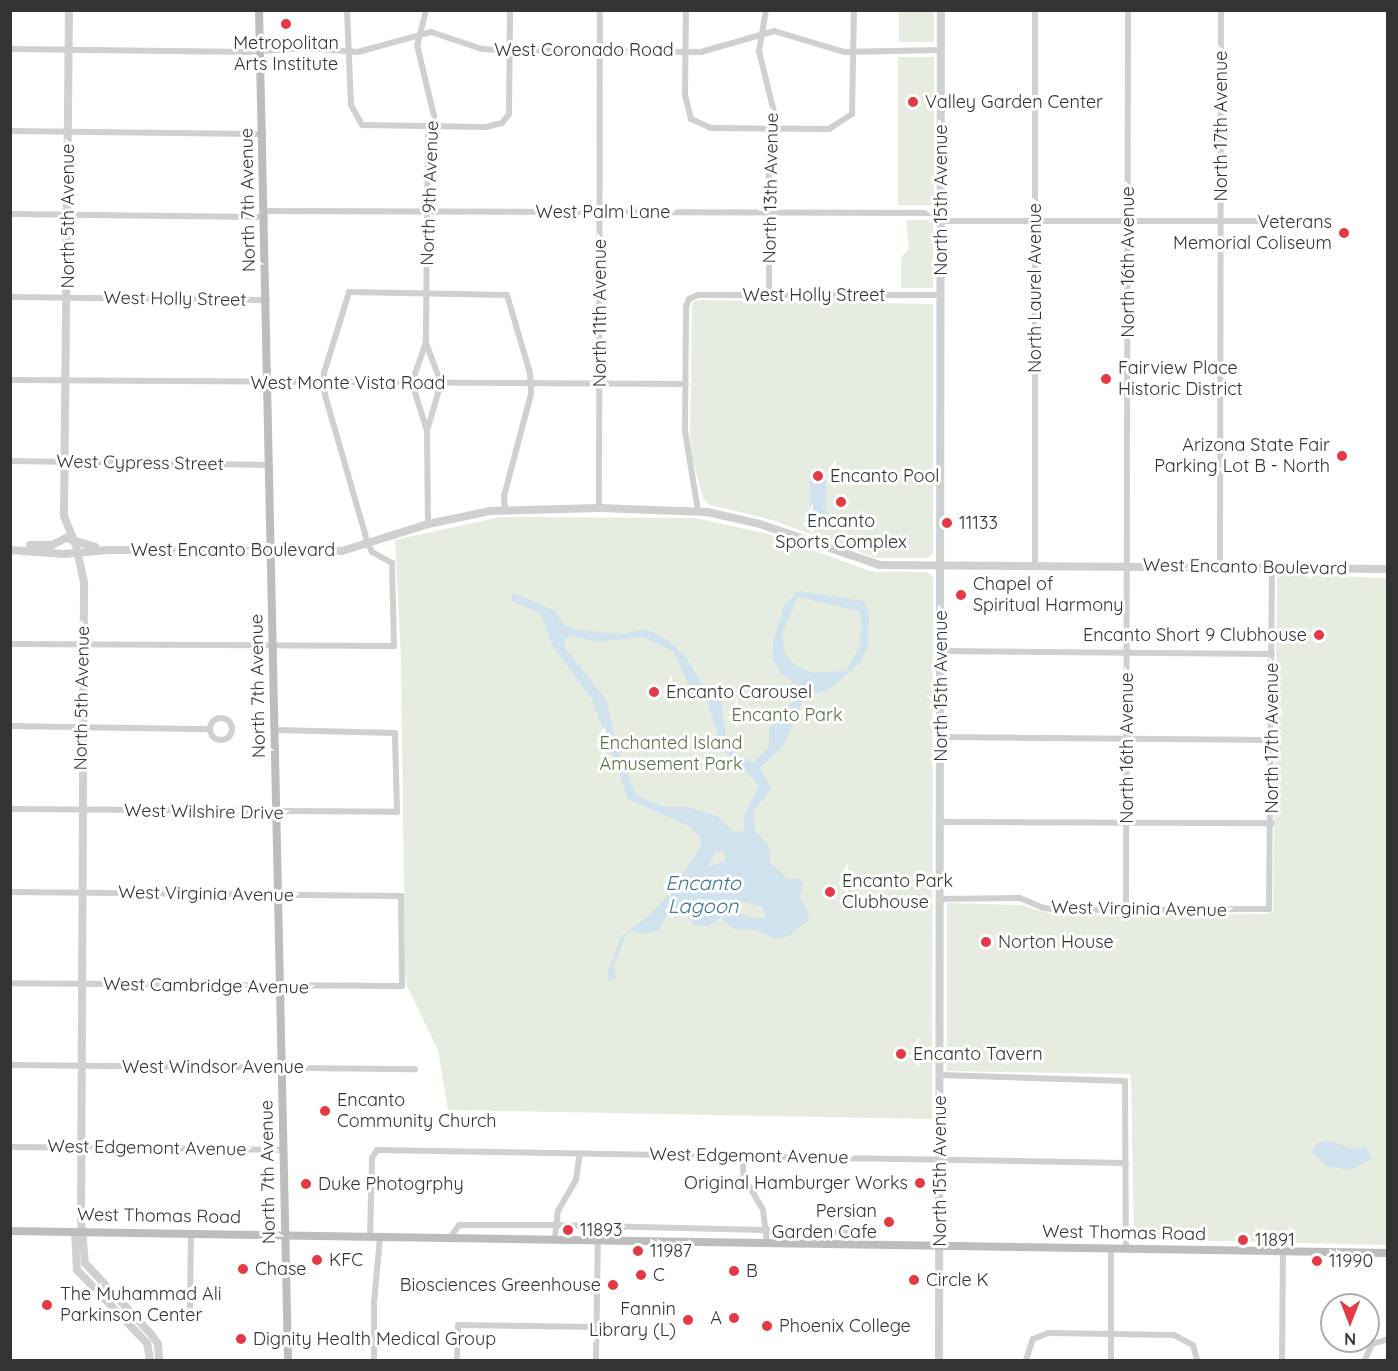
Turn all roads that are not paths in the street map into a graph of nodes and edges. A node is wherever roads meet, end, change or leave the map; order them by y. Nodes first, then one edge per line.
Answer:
1 (69, 10) edge
2 (259, 10) edge
3 (347, 10) edge
4 (426, 10) edge
5 (510, 10) edge
6 (600, 10) edge
7 (686, 10) edge
8 (766, 10) edge
9 (854, 10) edge
10 (941, 10) edge
11 (1035, 10) edge
12 (1128, 10) edge
13 (1221, 10) edge
14 (763, 31) junction
15 (419, 33) junction
16 (599, 48) junction
17 (10, 49) edge
18 (69, 50) junction
19 (261, 50) junction
20 (511, 50) junction
21 (941, 50) junction
22 (348, 51) junction
23 (686, 51) junction
24 (854, 51) junction
25 (430, 127) junction
26 (772, 128) junction
27 (10, 131) edge
28 (69, 132) junction
29 (263, 134) junction
30 (428, 212) junction
31 (599, 212) junction
32 (770, 213) junction
33 (10, 214) edge
34 (265, 214) junction
35 (69, 215) junction
36 (941, 217) junction
37 (1035, 221) junction
38 (1128, 221) junction
39 (1220, 221) junction
40 (1268, 221) dead end
41 (426, 291) junction
42 (940, 295) junction
43 (769, 296) junction
44 (10, 297) edge
45 (68, 298) junction
46 (267, 300) junction
47 (426, 342) junction
48 (10, 380) edge
49 (67, 380) junction
50 (268, 383) junction
51 (324, 383) junction
52 (412, 383) junction
53 (441, 383) junction
54 (531, 383) junction
55 (600, 384) junction
56 (686, 384) junction
57 (427, 431) junction
58 (10, 461) edge
59 (65, 462) junction
60 (270, 465) junction
61 (598, 508) junction
62 (505, 510) junction
63 (698, 511) junction
64 (428, 525) junction
65 (74, 541) junction
66 (368, 544) junction
67 (10, 545) edge
68 (10, 550) edge
69 (109, 550) junction
70 (92, 551) junction
71 (272, 551) junction
72 (75, 552) junction
73 (941, 564) junction
74 (1035, 564) junction
75 (1127, 566) junction
76 (1220, 566) junction
77 (1272, 567) junction
78 (1388, 569) edge
79 (81, 570) junction
80 (10, 644) edge
81 (82, 645) junction
82 (274, 647) junction
83 (941, 651) junction
84 (1127, 653) junction
85 (1272, 654) junction
86 (10, 726) edge
87 (81, 728) junction
88 (209, 729) dead end
89 (276, 729) junction
90 (940, 736) junction
91 (1127, 739) junction
92 (1272, 740) junction
93 (10, 809) edge
94 (80, 810) junction
95 (278, 813) junction
96 (940, 822) junction
97 (1127, 823) junction
98 (1272, 823) junction
99 (10, 892) edge
100 (80, 893) junction
101 (279, 895) junction
102 (939, 899) junction
103 (1269, 909) joint
104 (1126, 910) junction
105 (10, 983) edge
106 (81, 984) junction
107 (281, 986) junction
108 (402, 986) joint
109 (10, 1065) edge
110 (81, 1066) junction
111 (283, 1067) junction
112 (415, 1069) dead end
113 (940, 1075) junction
114 (10, 1147) edge
115 (79, 1148) junction
116 (284, 1150) junction
117 (580, 1153) junction
118 (742, 1156) junction
119 (940, 1161) junction
120 (1126, 1163) junction
121 (555, 1225) junction
122 (766, 1230) junction
123 (10, 1231) edge
124 (79, 1232) junction
125 (191, 1233) junction
126 (286, 1235) junction
127 (370, 1237) junction
128 (381, 1237) junction
129 (450, 1238) junction
130 (555, 1238) junction
131 (598, 1239) junction
132 (767, 1242) junction
133 (860, 1245) junction
134 (939, 1247) junction
135 (1111, 1249) junction
136 (1126, 1249) junction
137 (1283, 1251) junction
138 (1388, 1253) edge
139 (190, 1310) dead end
140 (139, 1322) junction
141 (596, 1327) junction
142 (133, 1329) junction
143 (1111, 1334) junction
144 (1388, 1339) edge
145 (150, 1360) edge
146 (159, 1360) edge
147 (288, 1360) edge
148 (374, 1360) edge
149 (457, 1360) edge
150 (596, 1360) edge
151 (939, 1360) edge
152 (1026, 1360) edge
153 (1111, 1360) edge
154 (1197, 1360) edge
155 (1282, 1360) edge
156 (1365, 1360) edge

1 - 18 street, North 5th Avenue
2 - 19 main road, North 7th Avenue
3 - 22 street
4 - 15 street, North 9th Avenue
5 - 20 street
6 - 16 street, North 11th Avenue
7 - 23 street
8 - 14 street, North 13th Avenue
9 - 24 street
10 - 21 street, North 15th Avenue
11 - 37 street, North Laurel Avenue
12 - 38 street, North 16th Avenue
13 - 39 street, North 17th Avenue
14 - 23 street, West Coronado Road
14 - 24 street
14 - 26 street, North 13th Avenue
15 - 20 street, West Coronado Road
15 - 22 street, West Coronado Road
15 - 25 street, North 9th Avenue
16 - 20 street, West Coronado Road
16 - 23 street, West Coronado Road
16 - 31 street, North 11th Avenue
17 - 18 street, West Coronado Road
18 - 19 street, West Coronado Road
18 - 28 street, North 5th Avenue
19 - 22 street, West Coronado Road
19 - 29 main road, North 7th Avenue
20 - 25 street
21 - 24 street
21 - 36 street, North 15th Avenue
22 - 25 street
23 - 26 street
24 - 26 street
25 - 30 street, North 9th Avenue
26 - 32 street, North 13th Avenue
27 - 28 street
28 - 29 street
28 - 35 street, North 5th Avenue
29 - 34 main road, North 7th Avenue
30 - 31 street, West Palm Lane
30 - 34 street, West Palm Lane
30 - 41 street, North 9th Avenue
31 - 32 street, West Palm Lane
31 - 55 street, North 11th Avenue
32 - 36 street, West Palm Lane
32 - 43 street, North 13th Avenue
33 - 35 street, West Palm Lane
34 - 35 street, West Palm Lane
34 - 46 main road, North 7th Avenue
35 - 45 street, North 5th Avenue
36 - 37 street, West Palm Lane
36 - 42 street, North 15th Avenue
37 - 38 street, West Palm Lane
37 - 74 street, North Laurel Avenue
38 - 39 street, West Palm Lane
38 - 75 street, North 16th Avenue
39 - 40 street, West Palm Lane
39 - 76 street, North 17th Avenue
41 - 47 street, North 9th Avenue
41 - 51 street
41 - 54 street
42 - 43 street, West Holly Street
42 - 73 street, North 15th Avenue
43 - 56 street, West Holly Street
44 - 45 street, West Holly Street
45 - 46 street, West Holly Street
45 - 49 street, North 5th Avenue
46 - 50 main road, North 7th Avenue
47 - 52 street, North 9th Avenue
47 - 53 street, North 9th Avenue
48 - 49 street, West Monte Vista Road
49 - 50 street, West Monte Vista Road
49 - 59 street, North 5th Avenue
50 - 51 street, West Monte Vista Road
50 - 60 main road, North 7th Avenue
51 - 52 street, West Monte Vista Road
51 - 66 street
52 - 53 street, West Monte Vista Road
52 - 57 street
53 - 54 street, West Monte Vista Road
53 - 57 street
54 - 55 street, West Monte Vista Road
54 - 62 street
55 - 56 street, West Monte Vista Road
55 - 61 street, North 11th Avenue
56 - 63 street
57 - 64 street
58 - 59 street, West Cypress Street
59 - 60 street, West Cypress Street
59 - 65 street, North 5th Avenue
60 - 71 main road, North 7th Avenue
61 - 62 street, West Encanto Boulevard
61 - 63 street, West Encanto Boulevard
62 - 64 street, West Encanto Boulevard
63 - 73 street, West Encanto Boulevard
64 - 66 street, West Encanto Boulevard
65 - 67 street, West Encanto Boulevard
65 - 69 street, West Encanto Boulevard
65 - 72 street, North 5th Avenue
66 - 71 street, West Encanto Boulevard
66 - 82 street
68 - 72 street, West Encanto Boulevard
69 - 70 street, West Encanto Boulevard
69 - 71 street, West Encanto Boulevard
70 - 72 street, West Encanto Boulevard
70 - 79 street
71 - 82 main road, North 7th Avenue
72 - 79 street, North 5th Avenue
73 - 74 street, West Encanto Boulevard
73 - 83 street, North 15th Avenue
74 - 75 street, West Encanto Boulevard
75 - 76 street, West Encanto Boulevard
75 - 84 street, North 16th Avenue
76 - 77 street, West Encanto Boulevard
77 - 78 street, West Encanto Boulevard
77 - 85 street, North 17th Avenue
79 - 81 street, North 5th Avenue
80 - 81 street
81 - 82 street
81 - 87 street, North 5th Avenue
82 - 89 main road, North 7th Avenue
83 - 84 street
83 - 90 street, North 15th Avenue
84 - 85 street
84 - 91 street, North 16th Avenue
85 - 92 street, North 17th Avenue
86 - 87 street
87 - 88 street
87 - 94 street, North 5th Avenue
89 - 95 main road, North 7th Avenue
89 - 95 street, West Wilshire Drive
90 - 91 street
90 - 96 street, North 15th Avenue
91 - 92 street
91 - 97 street, North 16th Avenue
92 - 98 street, North 17th Avenue
93 - 94 street, West Wilshire Drive
94 - 95 street, West Wilshire Drive
94 - 100 street, North 5th Avenue
95 - 101 main road, North 7th Avenue
96 - 97 street
96 - 102 street, North 15th Avenue
97 - 98 street
97 - 104 street, North 16th Avenue
98 - 103 street, North 17th Avenue
99 - 100 street, West Virginia Avenue
100 - 101 street, West Virginia Avenue
100 - 106 street, North 5th Avenue
101 - 107 main road, North 7th Avenue
101 - 108 street, West Virginia Avenue
102 - 104 street, West Virginia Avenue
102 - 113 street, North 15th Avenue
103 - 104 street, West Virginia Avenue
105 - 106 street, West Cambridge Avenue
106 - 107 street, West Cambridge Avenue
106 - 110 street, North 5th Avenue
107 - 108 street, West Cambridge Avenue
107 - 111 main road, North 7th Avenue
109 - 110 street, West Windsor Avenue
110 - 111 street, West Windsor Avenue
110 - 115 street, North 5th Avenue
111 - 112 street, West Windsor Avenue
111 - 116 main road, North 7th Avenue
113 - 119 street, North 15th Avenue
113 - 120 street
114 - 115 street, West Edgemont Avenue
115 - 116 street, West Edgemont Avenue
115 - 124 street, North 5th Avenue
116 - 126 main road, North 7th Avenue
117 - 118 street, West Edgemont Avenue
117 - 121 street
117 - 127 street, West Edgemont Avenue
118 - 119 street, West Edgemont Avenue
118 - 122 street
119 - 120 street, West Edgemont Avenue
119 - 134 street, North 15th Avenue
120 - 136 street
121 - 122 street, West Thomas Road
121 - 129 street, West Thomas Road
121 - 130 street
122 - 132 street
122 - 133 street, West Thomas Road
123 - 124 main road, West Thomas Road
124 - 125 main road, West Thomas Road
124 - 140 street, North 5th Avenue
124 - 142 street, North 5th Avenue
125 - 126 main road, West Thomas Road
125 - 139 street
126 - 127 main road, West Thomas Road
126 - 147 main road, North 7th Avenue
127 - 128 main road, West Thomas Road
128 - 129 main road, West Thomas Road
128 - 148 street
129 - 130 main road, West Thomas Road
130 - 131 main road, West Thomas Road
131 - 132 main road, West Thomas Road
131 - 141 street
132 - 133 main road, West Thomas Road
133 - 134 main road, West Thomas Road
134 - 135 main road, West Thomas Road
134 - 151 street, North 15th Avenue
135 - 136 main road, West Thomas Road
135 - 143 street
136 - 137 main road, West Thomas Road
137 - 138 main road, West Thomas Road
137 - 155 street
140 - 142 street
140 - 146 street, North 5th Avenue
141 - 149 street
141 - 150 street
142 - 145 street, North 5th Avenue
143 - 152 street
143 - 153 street
143 - 154 street
144 - 156 street

